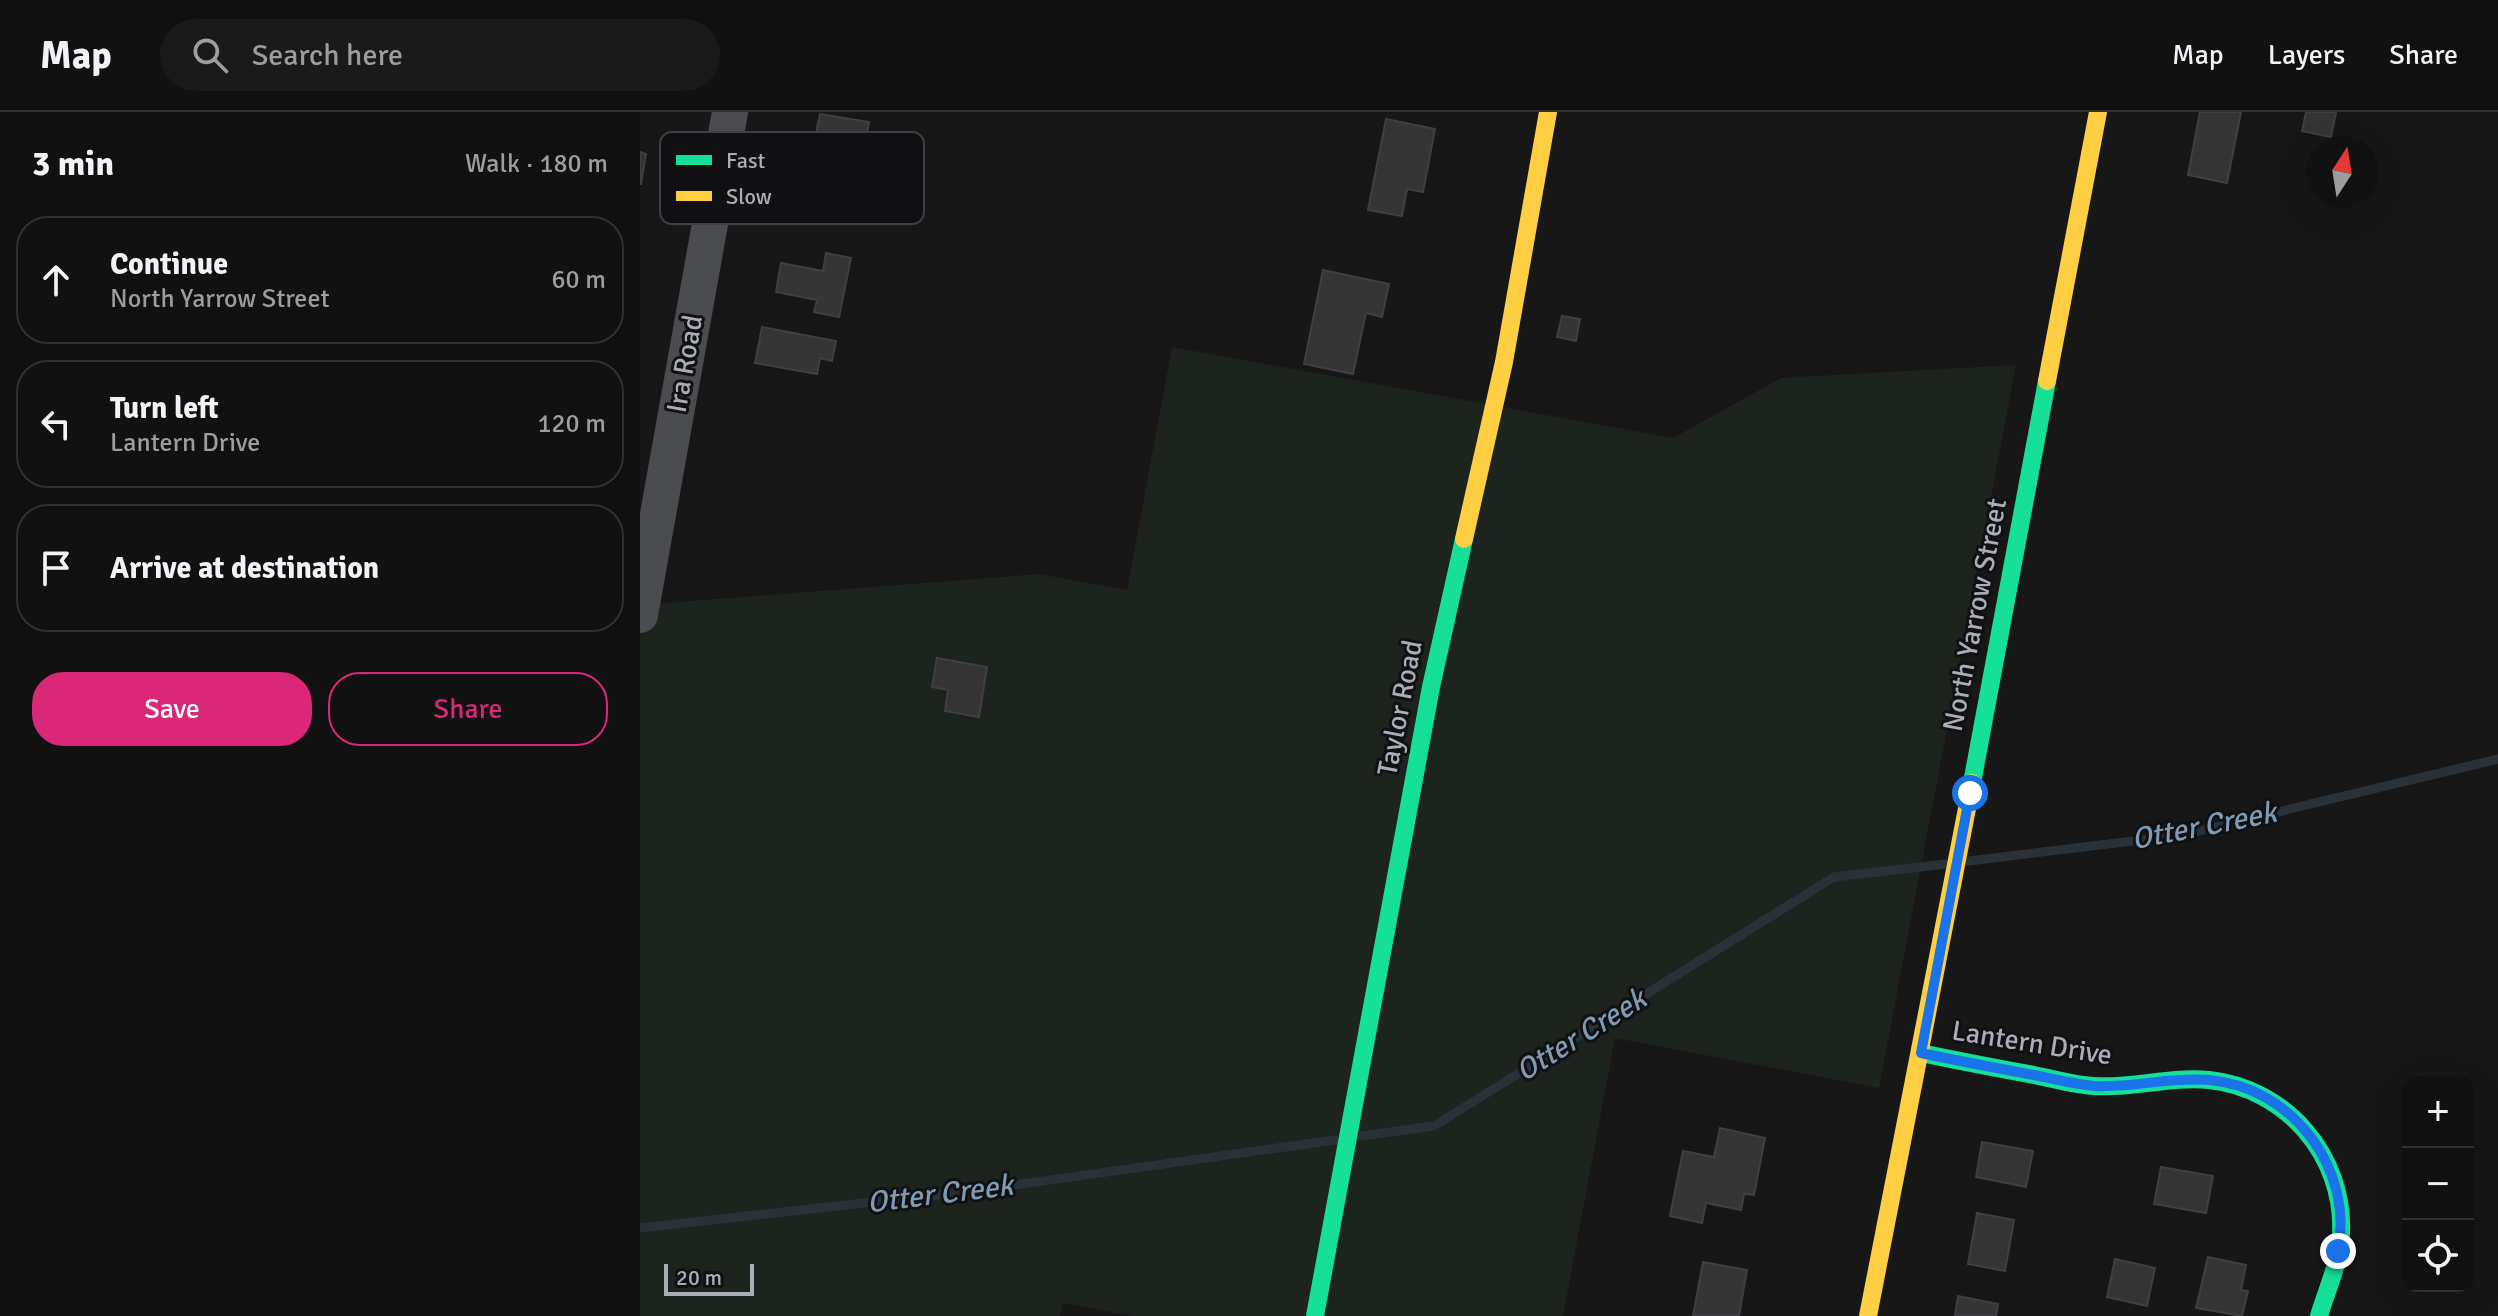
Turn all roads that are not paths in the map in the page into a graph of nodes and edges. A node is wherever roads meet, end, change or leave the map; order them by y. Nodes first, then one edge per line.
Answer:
1 (730, 112) edge
2 (1548, 112) edge
3 (2098, 112) edge
4 (726, 132) edge
5 (710, 224) edge
6 (640, 615) edge
7 (1921, 1053) junction
8 (1315, 1316) edge
9 (1868, 1316) edge
10 (2319, 1316) edge

1 - 4 street, Ira Road
2 - 8 street, Taylor Road
3 - 7 street, North Yarrow Street
5 - 6 street, Ira Road
7 - 9 street, North Yarrow Street
7 - 10 street, Lantern Drive

